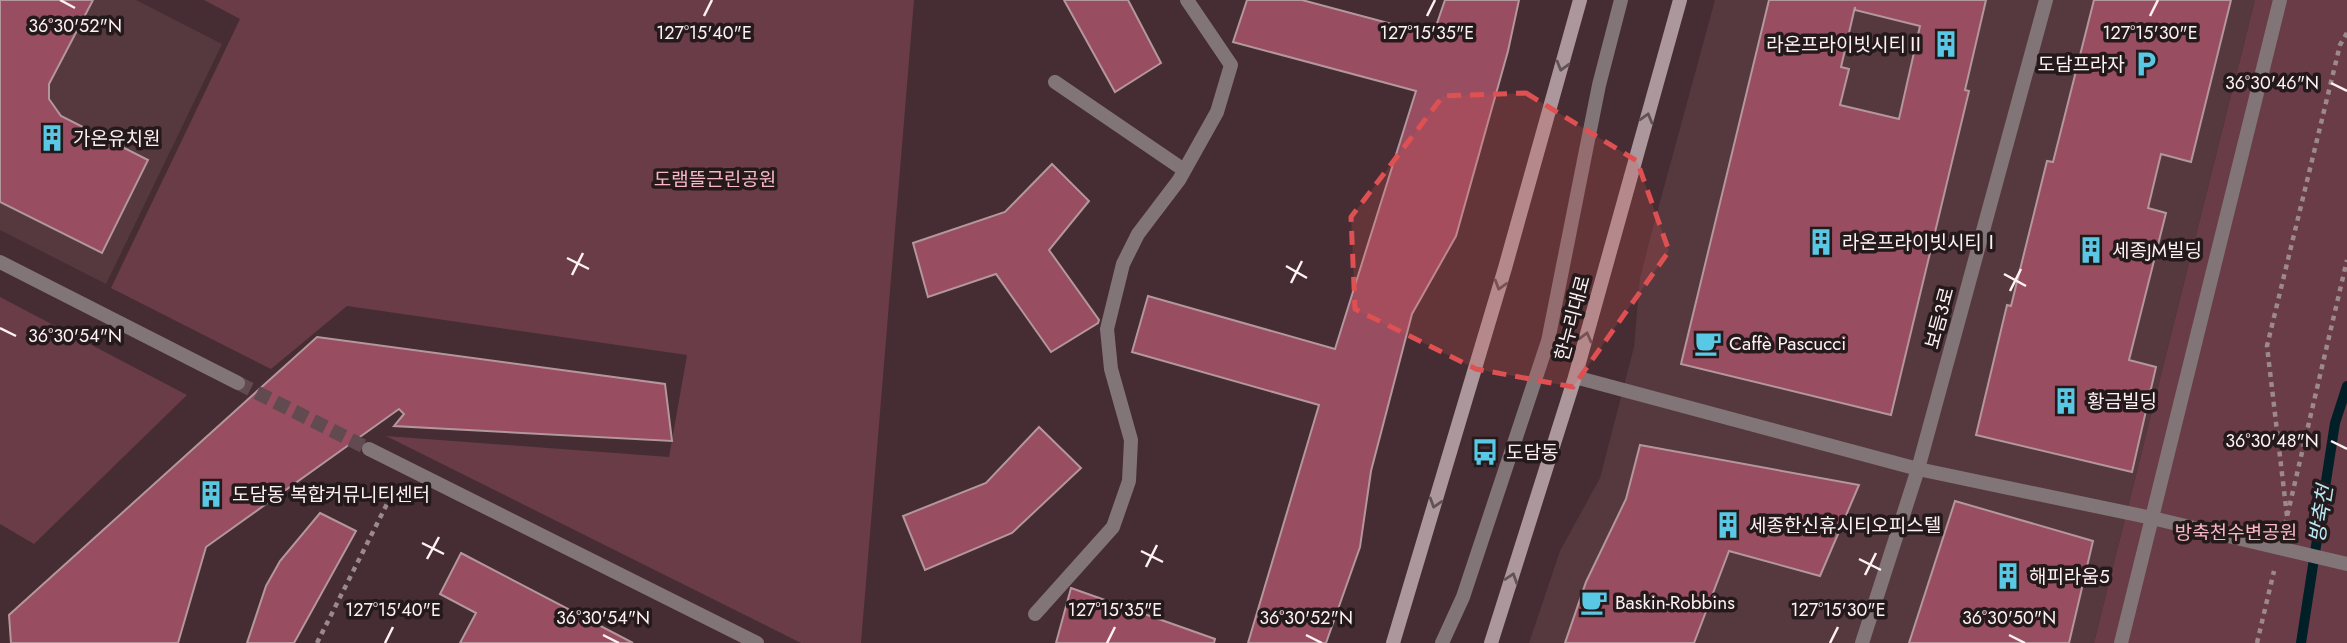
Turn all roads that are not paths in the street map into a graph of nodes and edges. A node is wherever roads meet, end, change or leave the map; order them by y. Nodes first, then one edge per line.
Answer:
1 (1187, 0) edge
2 (1580, 0) edge
3 (1621, 0) edge
4 (1680, 0) edge
5 (2046, 0) edge
6 (2280, 0) edge
7 (1055, 82) dead end
8 (1184, 170) junction
9 (0, 262) edge
10 (1576, 377) junction
11 (238, 383) tunnel mouth
12 (369, 449) tunnel mouth
13 (1918, 469) junction
14 (2152, 518) junction
15 (2347, 564) edge
16 (1035, 614) dead end
17 (757, 643) edge
18 (1393, 643) edge
19 (1442, 643) edge
20 (1491, 643) edge
21 (1862, 643) edge
22 (2121, 643) edge

1 - 8 street
2 -> 18 street
3 - 19 street
10 -> 4 street, 한누리대로
5 - 13 street, 보듬3로
6 - 14 street
7 - 8 street
8 - 16 street
9 - 11 street
10 - 13 street
20 -> 10 street, 한누리대로
12 - 17 street
13 - 14 street
13 - 21 street, 보듬3로
14 - 15 street, bridge
14 - 22 street

